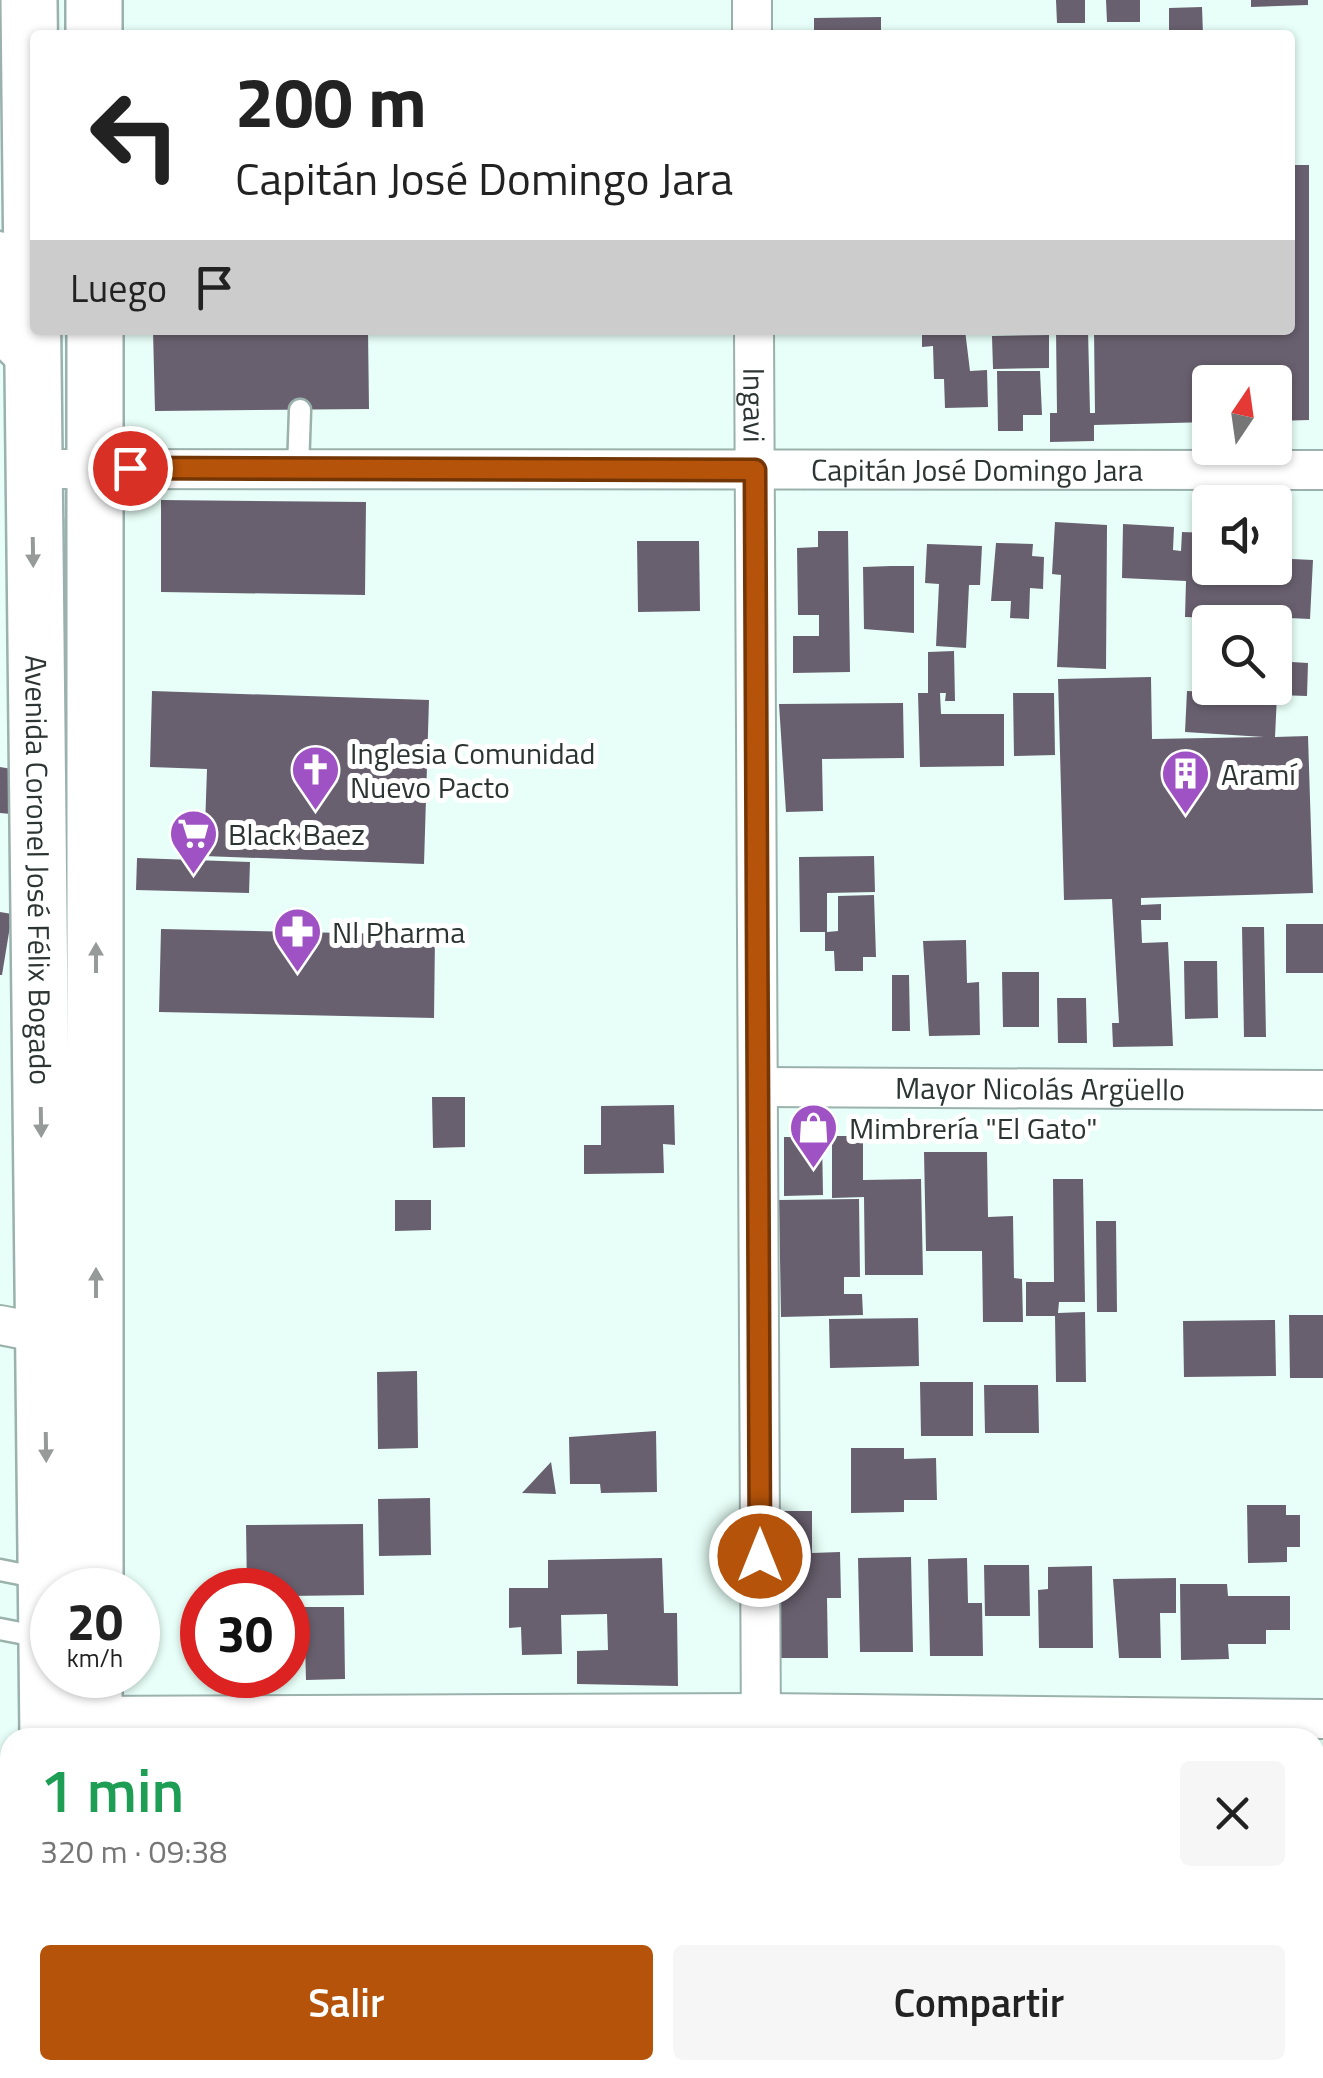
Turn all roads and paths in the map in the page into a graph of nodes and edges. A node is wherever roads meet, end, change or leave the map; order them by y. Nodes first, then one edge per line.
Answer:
1 (29, 0) edge
2 (94, 0) edge
3 (752, 0) edge
4 (94, 30) edge
5 (752, 30) edge
6 (0, 242) edge
7 (30, 268) edge
8 (33, 335) edge
9 (754, 335) edge
10 (100, 339) edge
11 (34, 372) junction
12 (300, 410) dead end
13 (32, 468) junction
14 (96, 468) junction
15 (298, 470) junction
16 (755, 470) junction
17 (1323, 470) edge
18 (758, 1087) junction
19 (1323, 1090) edge
20 (47, 1334) edge
21 (47, 1568) edge
22 (24, 1633) edge
23 (76, 1716) edge
24 (1323, 1719) edge
25 (761, 1725) edge

1 - 7 main road, Avenida Coronel José Félix Bogado
2 - 4 main road
3 - 5 street
6 - 11 lane
8 - 11 main road, Avenida Coronel José Félix Bogado
9 - 16 street, Ingavi
10 - 14 main road, Avenida Coronel José Félix Bogado
11 - 13 main road, Avenida Coronel José Félix Bogado
12 - 15 lane
13 - 14 street, Capitán José Domingo Jara
13 -> 20 main road, Avenida Coronel José Félix Bogado
14 - 15 street, Capitán José Domingo Jara
20 -> 14 main road, Avenida Coronel José Félix Bogado
15 - 16 street, Capitán José Domingo Jara
16 - 17 street, Capitán José Domingo Jara
16 - 18 street, Ingavi
18 - 19 street, Mayor Nicolás Argüello
18 - 25 street, Ingavi
20 - 21 main road, Avenida Coronel José Félix Bogado
22 - 23 main road, Avenida Coronel José Félix Bogado
23 - 25 street
24 - 25 street

